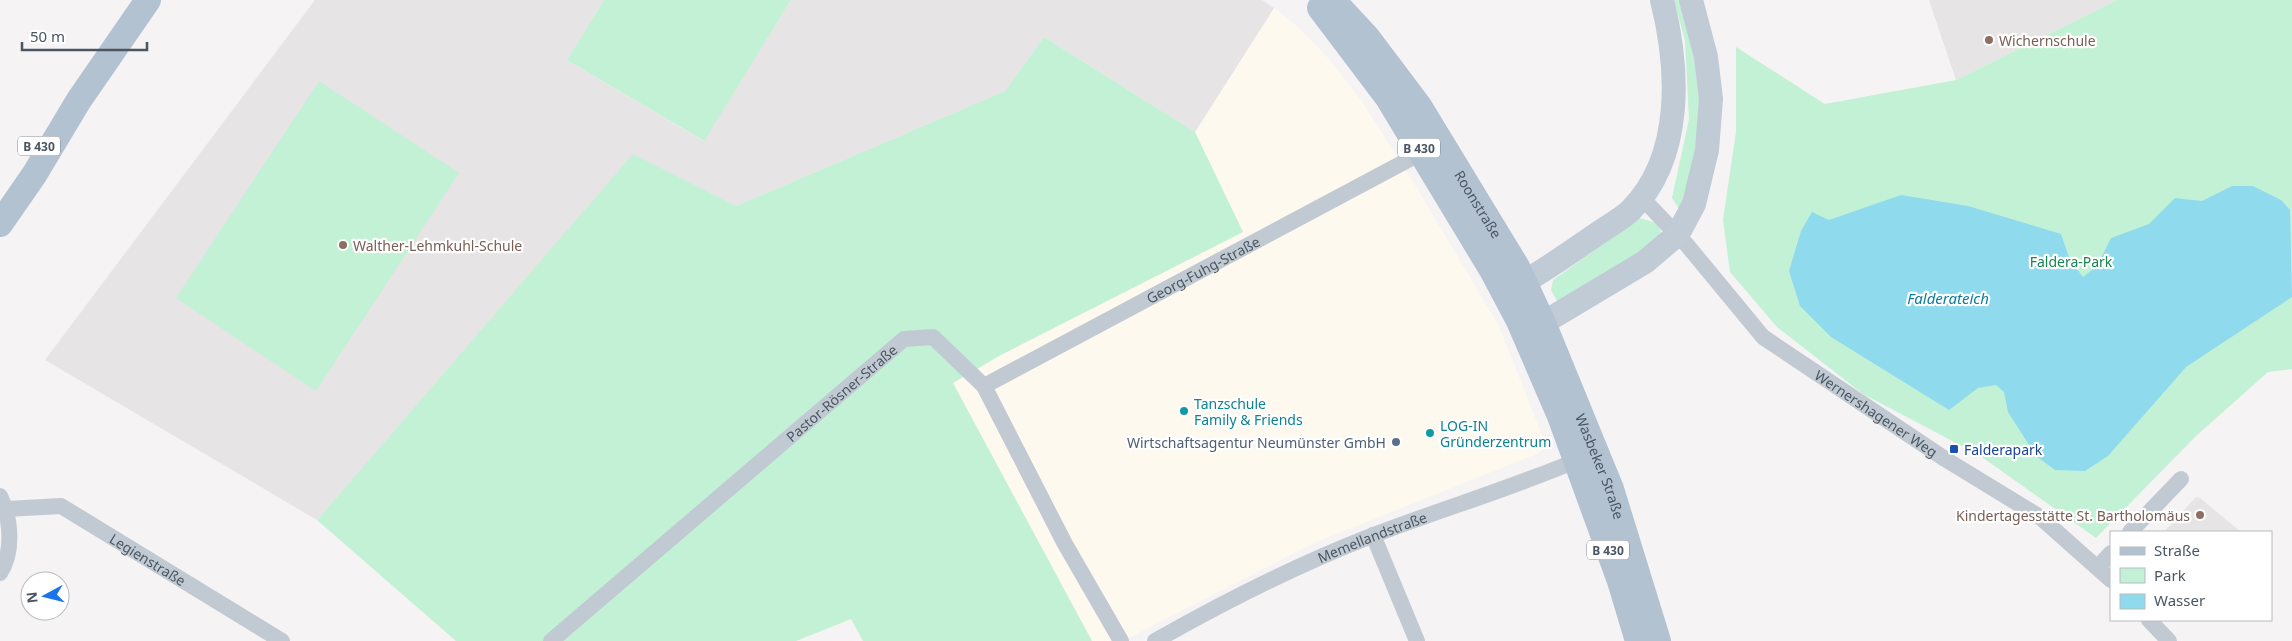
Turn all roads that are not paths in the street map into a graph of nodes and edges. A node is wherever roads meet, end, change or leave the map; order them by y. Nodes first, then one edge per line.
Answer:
1 (148, 0) edge
2 (1313, 0) edge
3 (1327, 0) edge
4 (1662, 0) edge
5 (1691, 0) edge
6 (79, 100) junction
7 (1421, 152) junction
8 (0, 193) edge
9 (1642, 198) junction
10 (0, 224) edge
11 (1678, 234) junction
12 (1524, 282) junction
13 (1525, 317) junction
14 (984, 386) junction
15 (1586, 456) junction
16 (2181, 480) dead end
17 (3, 503) edge
18 (2131, 531) edge
19 (1373, 535) junction
20 (2110, 554) edge
21 (2098, 567) junction
22 (0, 573) edge
23 (2110, 579) edge
24 (2150, 621) edge
25 (282, 641) edge
26 (551, 641) edge
27 (1121, 641) edge
28 (1155, 641) edge
29 (1417, 641) edge
30 (1638, 641) edge
31 (1658, 641) edge
32 (2169, 641) edge

1 - 6 main road, B 430
2 - 7 main road, Roonstraße / B 430
3 - 12 main road, Roonstraße / B 430
4 - 9 street
5 - 11 street
6 - 8 main road, B 430
6 - 10 main road, B 430
7 - 13 main road, Roonstraße / B 430
7 - 14 street, Georg-Fuhg-Straße
9 - 11 street
9 - 12 street
11 - 13 street
11 - 21 street, Wernershagener Weg
12 - 13 main road, Roonstraße / B 430
12 - 13 street
13 - 15 main road, Wasbeker Straße / B 430
14 - 26 street, Pastor-Rösner-Straße
14 - 27 street, Pastor-Rösner-Straße
15 - 19 street, Memellandstraße
15 - 30 main road, Wasbeker Straße / B 430
15 - 31 main road, Wasbeker Straße / B 430
16 - 18 street
17 - 22 street
17 - 25 street, Legienstraße
19 - 28 street, Memellandstraße
19 - 29 street
20 - 21 street
21 - 23 street, Wernershagener Weg
24 - 32 street

